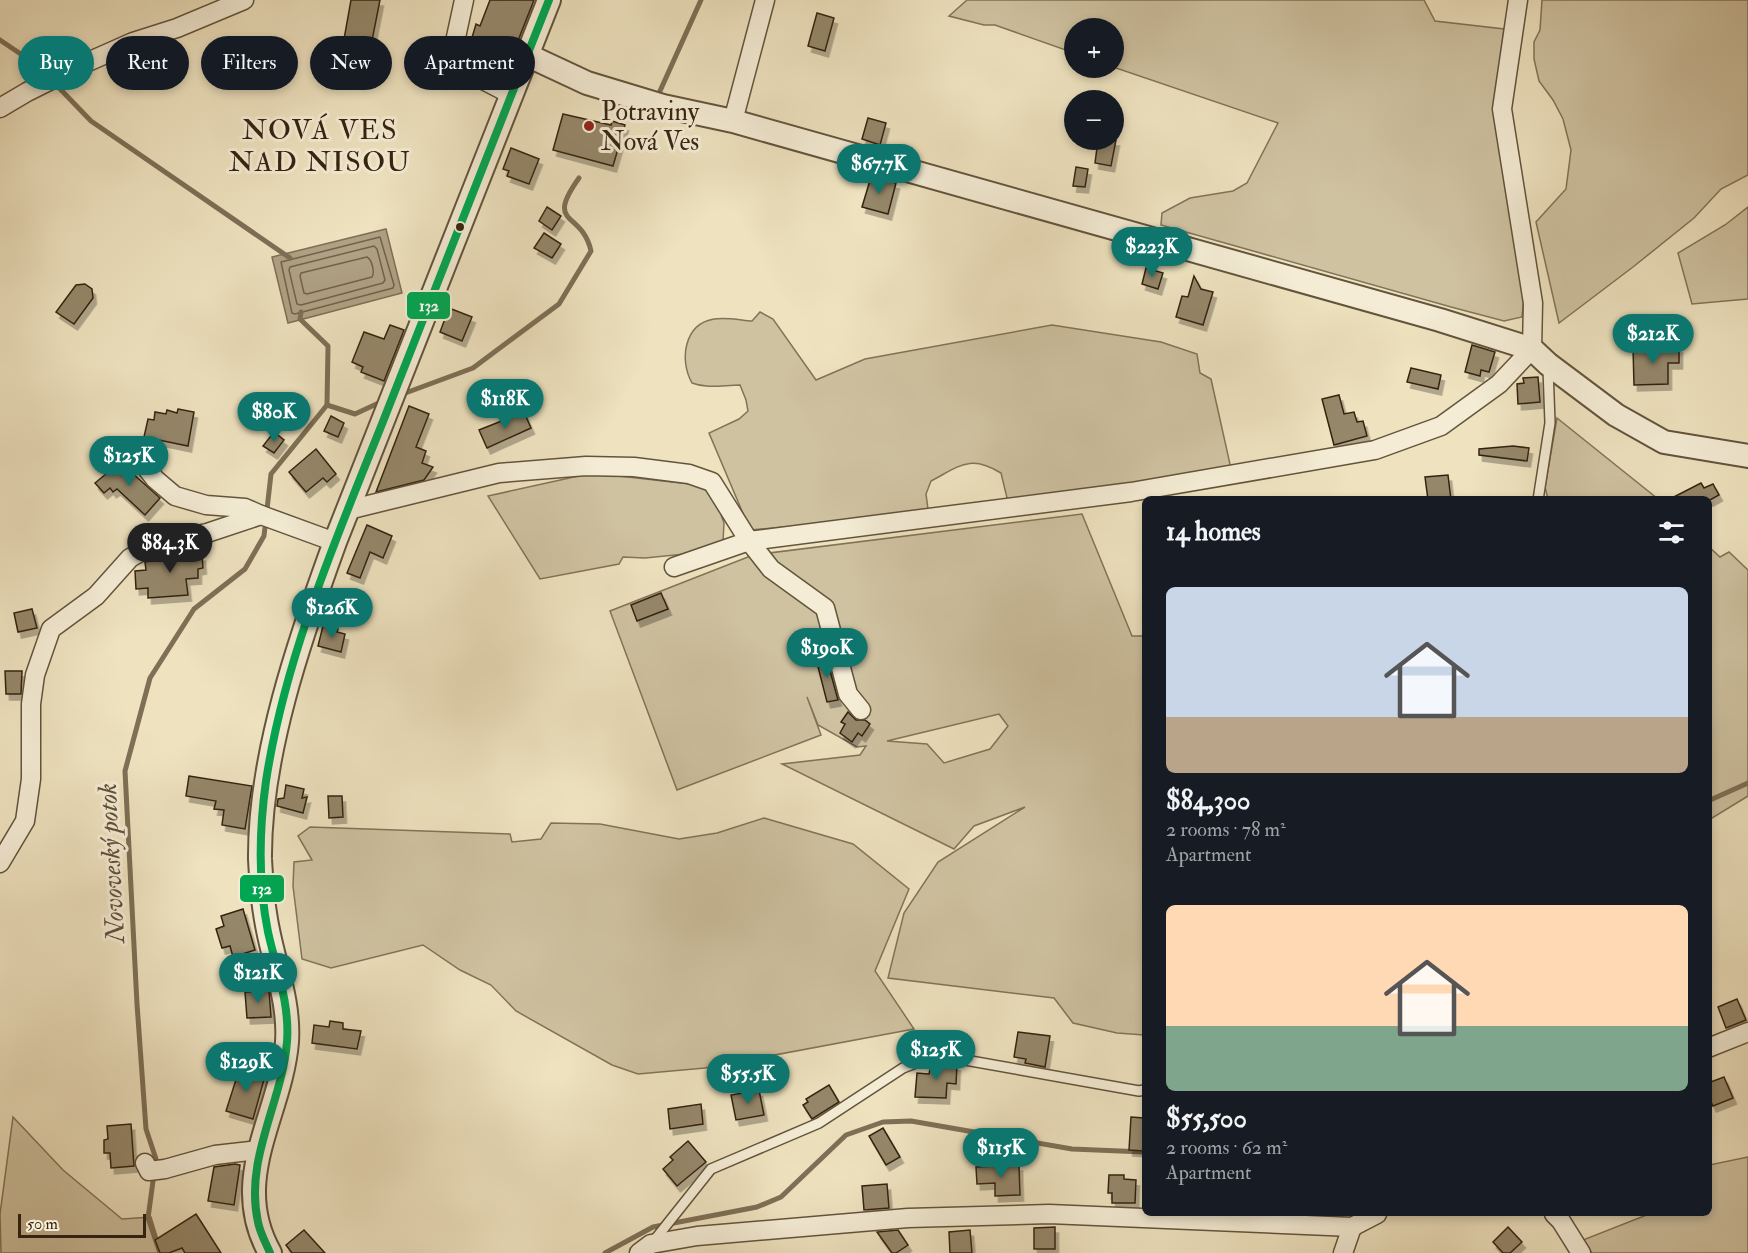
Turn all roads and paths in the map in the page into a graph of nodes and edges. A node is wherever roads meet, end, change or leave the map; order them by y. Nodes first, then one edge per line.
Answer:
1 (244, 0) edge
2 (464, 0) edge
3 (549, 0) edge
4 (765, 0) edge
5 (1518, 0) edge
6 (535, 36) edge
7 (535, 59) edge
8 (514, 90) edge
9 (512, 95) junction
10 (0, 108) edge
11 (733, 121) junction
12 (1540, 357) junction
13 (1748, 456) edge
14 (141, 461) dead end
15 (1539, 496) edge
16 (348, 510) junction
17 (261, 515) junction
18 (749, 541) junction
19 (335, 542) junction
20 (674, 567) dead end
21 (861, 710) dead end
22 (0, 863) edge
23 (1748, 1032) edge
24 (1712, 1046) edge
25 (1142, 1090) edge
26 (258, 1150) junction
27 (145, 1163) dead end
28 (1371, 1216) edge
29 (1556, 1216) edge
30 (1352, 1227) junction
31 (650, 1243) edge
32 (270, 1253) edge
33 (1343, 1253) edge
34 (1581, 1253) edge

1 - 10 street
2 - 9 street
3 - 6 street
4 - 11 street
5 - 12 street
7 - 11 street
8 - 9 street
9 - 16 street
11 - 12 street
12 - 13 street
12 - 15 lane
12 - 18 street
14 - 17 street
16 - 18 street
16 - 19 street
17 - 19 street
17 - 22 street
18 - 20 street
18 - 21 street
19 - 26 street
23 - 24 street
25 - 31 lane
26 - 27 street
26 - 32 street
28 - 30 street
29 - 34 street
30 - 31 street
30 - 33 street

